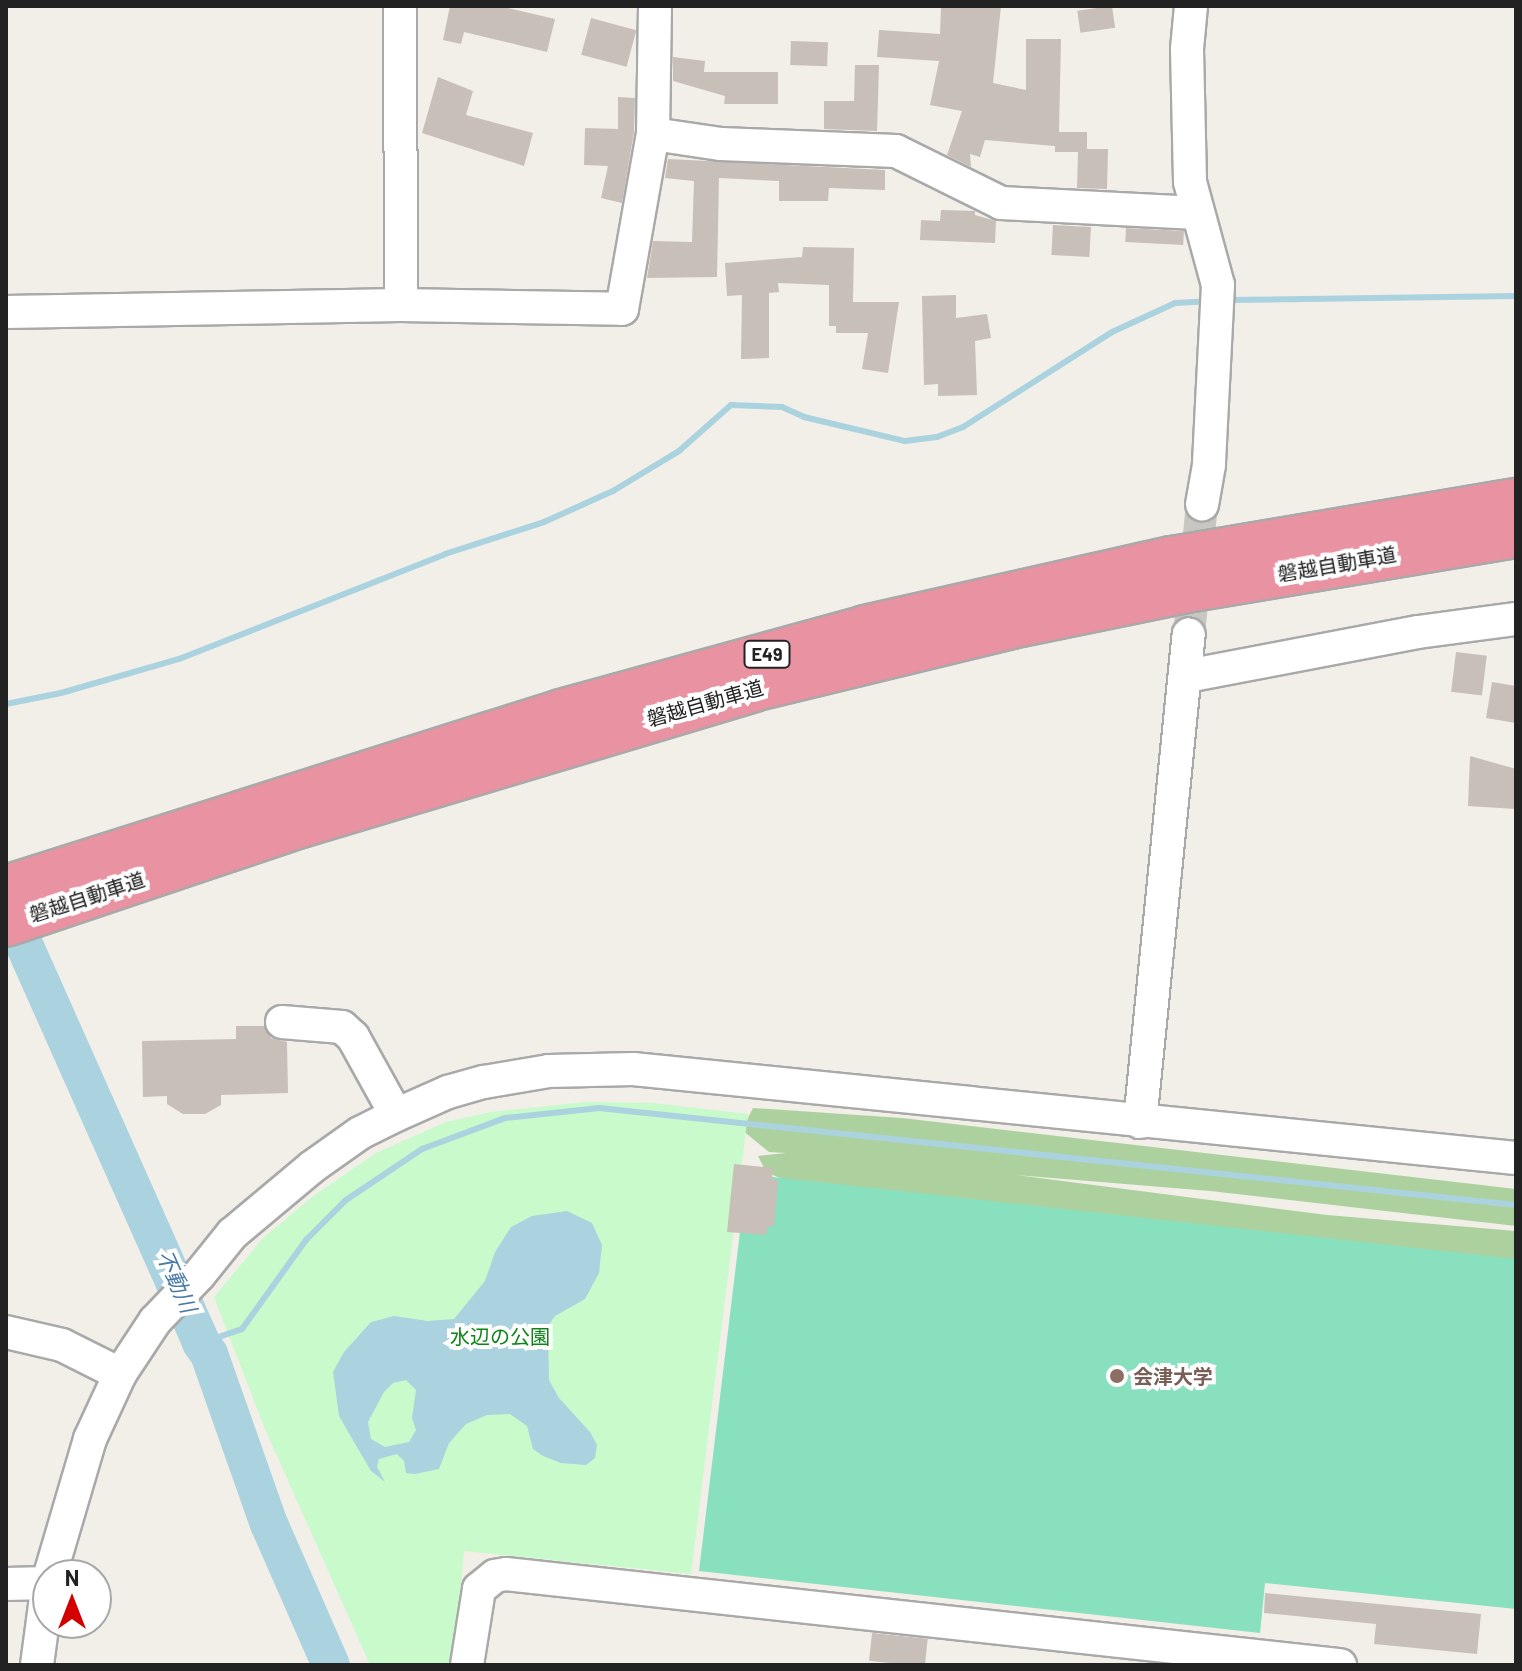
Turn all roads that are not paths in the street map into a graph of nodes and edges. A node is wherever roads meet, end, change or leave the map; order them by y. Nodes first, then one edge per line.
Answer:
1 (400, 6) edge
2 (655, 6) edge
3 (1191, 6) edge
4 (653, 134) junction
5 (1197, 213) junction
6 (401, 305) junction
7 (6, 312) edge
8 (1516, 501) edge
9 (1202, 504) tunnel mouth
10 (1516, 535) edge
11 (1516, 619) edge
12 (1189, 634) tunnel mouth
13 (1187, 676) junction
14 (31, 892) edge
15 (6, 924) edge
16 (282, 1022) dead end
17 (389, 1102) dead end
18 (1140, 1122) junction
19 (1516, 1158) edge
20 (6, 1332) edge
21 (120, 1374) junction
22 (55, 1559) edge
23 (32, 1583) edge
24 (6, 1584) edge
25 (40, 1639) edge
26 (1242, 1660) edge
27 (37, 1665) edge
28 (467, 1665) edge
29 (1340, 1665) edge

1 - 6 street
2 - 4 street
3 - 5 street
4 - 5 street
4 - 6 street
5 - 9 street
6 - 7 street
8 - 14 highway, 磐越自動車道 / E49
10 - 14 highway, 磐越自動車道 / E49
11 - 13 street
12 - 13 street
13 - 18 street
14 - 15 highway, 磐越自動車道 / E49
16 - 17 street
18 - 19 street
18 - 21 street
20 - 21 street
21 - 22 street
23 - 24 street
25 - 27 street
26 - 28 street
26 - 29 street

